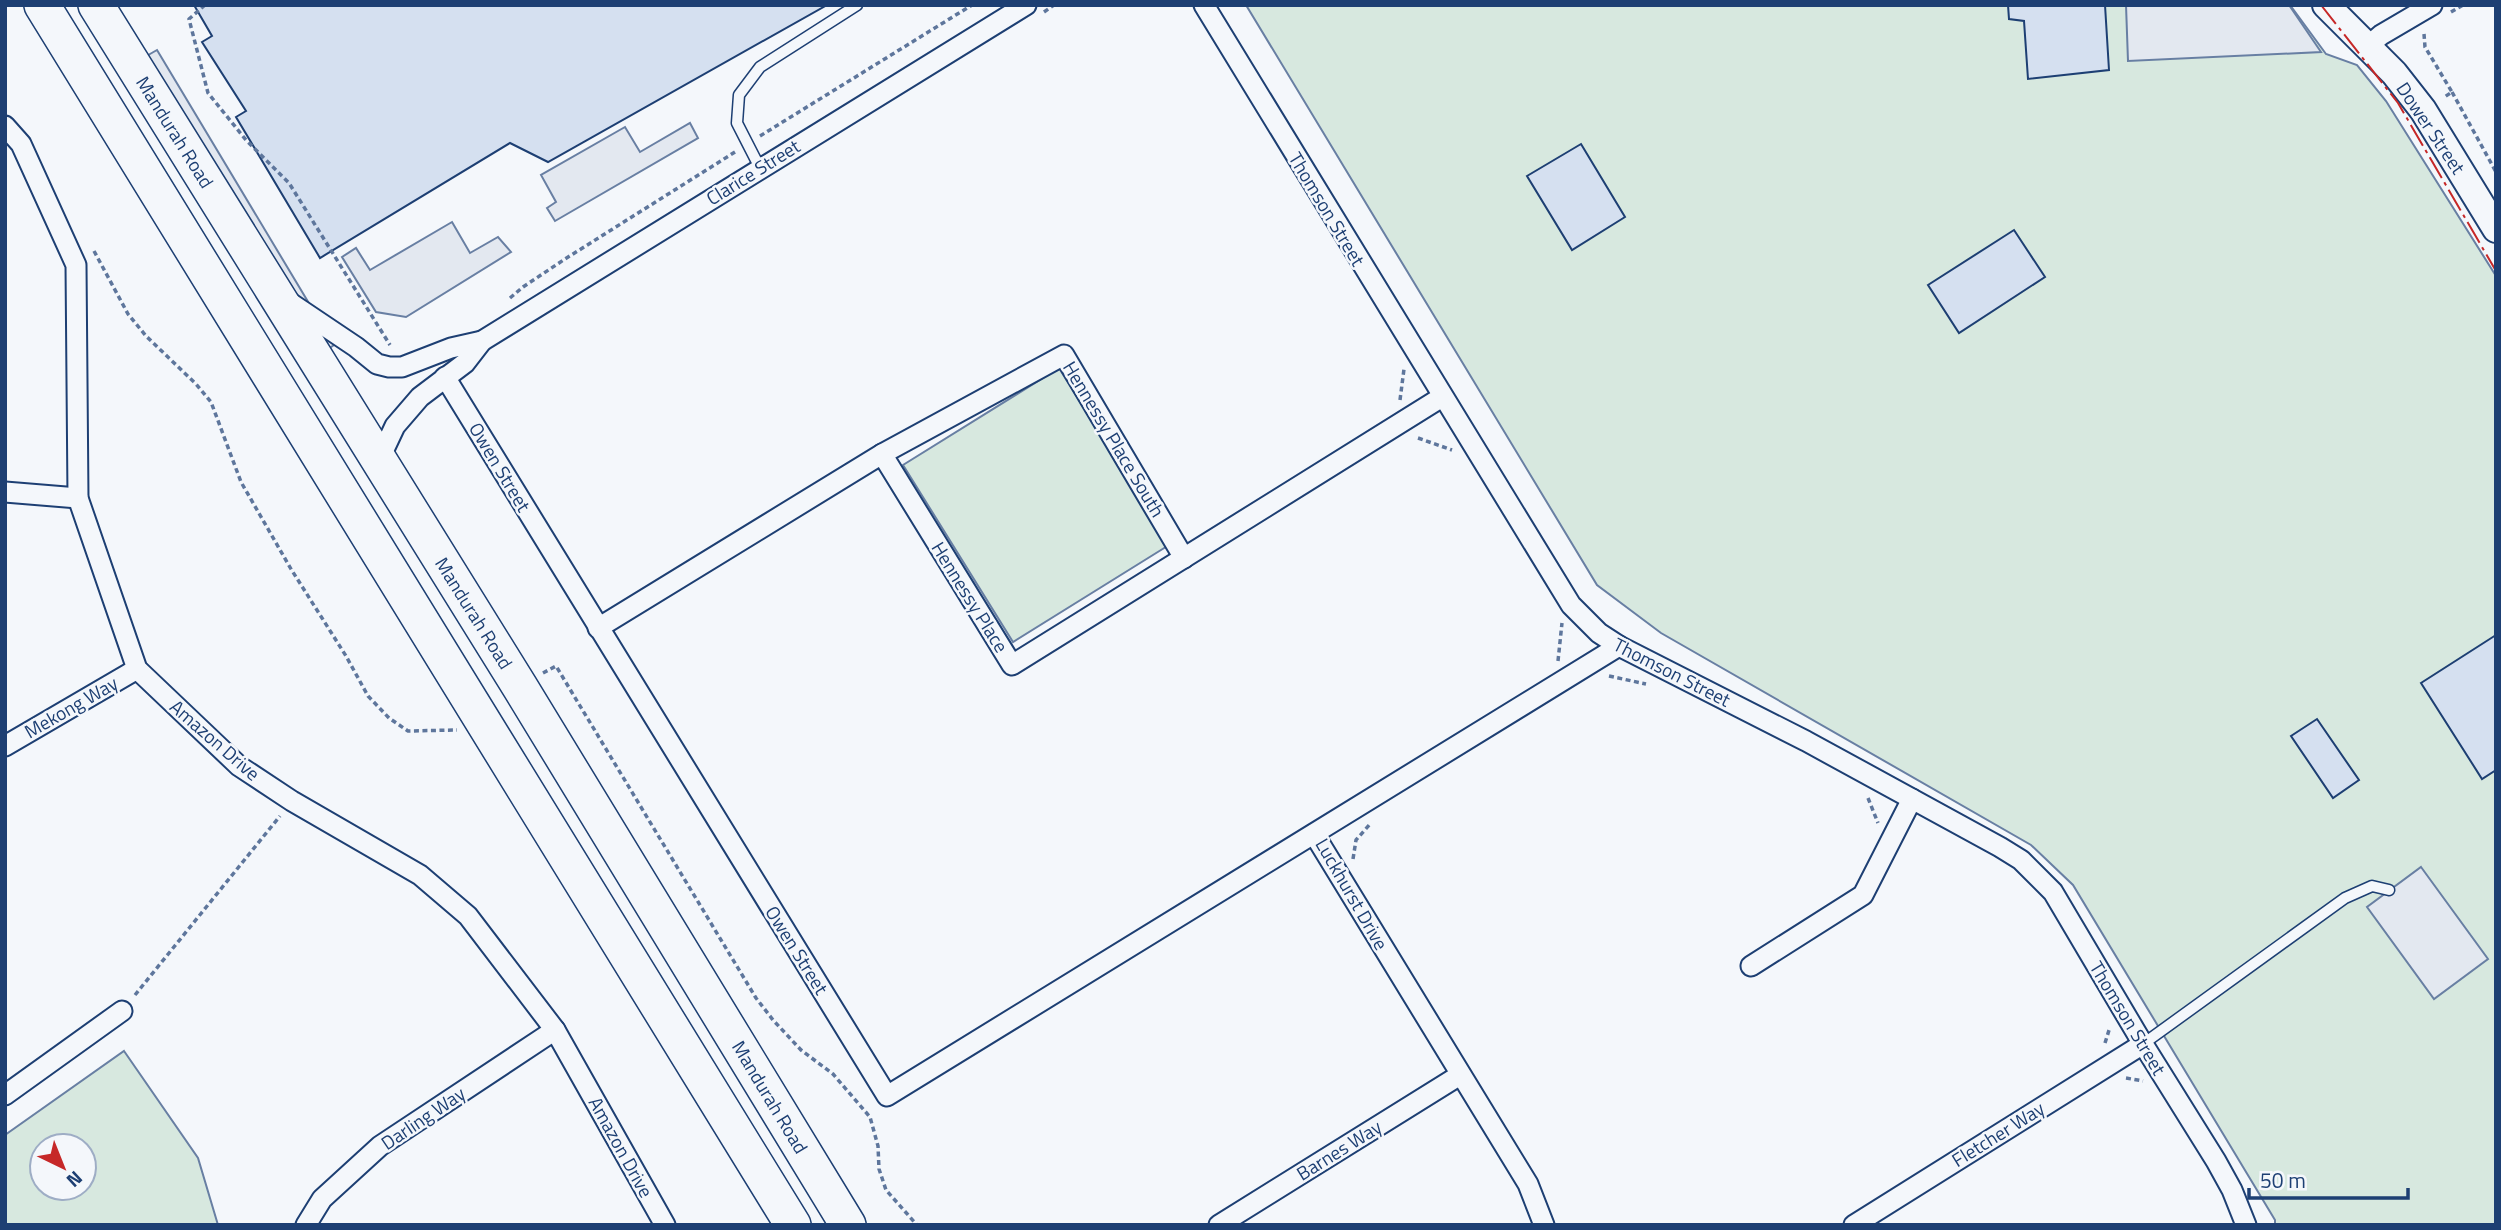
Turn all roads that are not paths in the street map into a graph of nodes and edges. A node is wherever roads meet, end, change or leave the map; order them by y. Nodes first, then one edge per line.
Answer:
1 (42, 5) edge
2 (96, 5) edge
3 (857, 5) edge
4 (1026, 5) edge
5 (1204, 5) edge
6 (2326, 5) edge
7 (2348, 5) edge
8 (2432, 5) edge
9 (2374, 41) junction
10 (5, 125) edge
11 (760, 169) junction
12 (2496, 197) edge
13 (2496, 229) edge
14 (276, 294) junction
15 (482, 341) junction
16 (445, 377) junction
17 (1441, 397) junction
18 (881, 454) junction
19 (379, 460) junction
20 (5, 492) edge
21 (78, 498) junction
22 (1184, 558) junction
23 (598, 628) junction
24 (1619, 646) junction
25 (136, 669) junction
26 (5, 746) edge
27 (1912, 799) junction
28 (1314, 834) junction
29 (2389, 890) dead end
30 (1751, 966) dead end
31 (121, 1011) road end
32 (555, 1030) junction
33 (2143, 1044) junction
34 (1460, 1075) junction
35 (5, 1095) edge
36 (306, 1225) edge
37 (665, 1225) edge
38 (793, 1225) edge
39 (848, 1225) edge
40 (1219, 1225) edge
41 (1545, 1225) edge
42 (1854, 1225) edge
43 (2246, 1225) edge

1 - 38 highway
2 - 14 highway, Mandurah Road
3 - 11 lane
4 - 11 street, Clarice Street
5 - 17 street, Thomson Street
6 - 9 street, Dower Street
7 - 9 street, Dower Street
8 - 9 street
9 - 12 street, Dower Street
9 - 13 street, Dower Street
10 - 21 street, Amazon Drive
11 - 15 street, Clarice Street
14 - 15 street, Clarice Street
14 - 19 highway, Mandurah Road
15 - 16 street, Clarice Street
16 - 19 street, Clarice Street
16 - 23 street, Owen Street
17 - 22 street, Hennessy Place
17 - 24 street, Thomson Street
18 - 22 street, Hennessy Place South
18 - 22 street, Hennessy Place
18 - 23 street
19 - 39 highway, Mandurah Road
20 - 21 street
21 - 25 street, Amazon Drive
23 - 28 street, Owen Street
24 - 27 street, Thomson Street
24 - 28 street, Luckhurst Drive
25 - 26 street, Mekong Way
25 - 32 street, Amazon Drive
27 - 30 street
27 - 33 street, Thomson Street
28 - 34 street, Luckhurst Drive
29 - 33 lane
31 - 35 street
32 - 36 street, Darling Way
32 - 37 street, Amazon Drive
33 - 42 street, Fletcher Way
33 - 43 street, Thomson Street
34 - 40 street, Barnes Way
34 - 41 street, Luckhurst Drive

